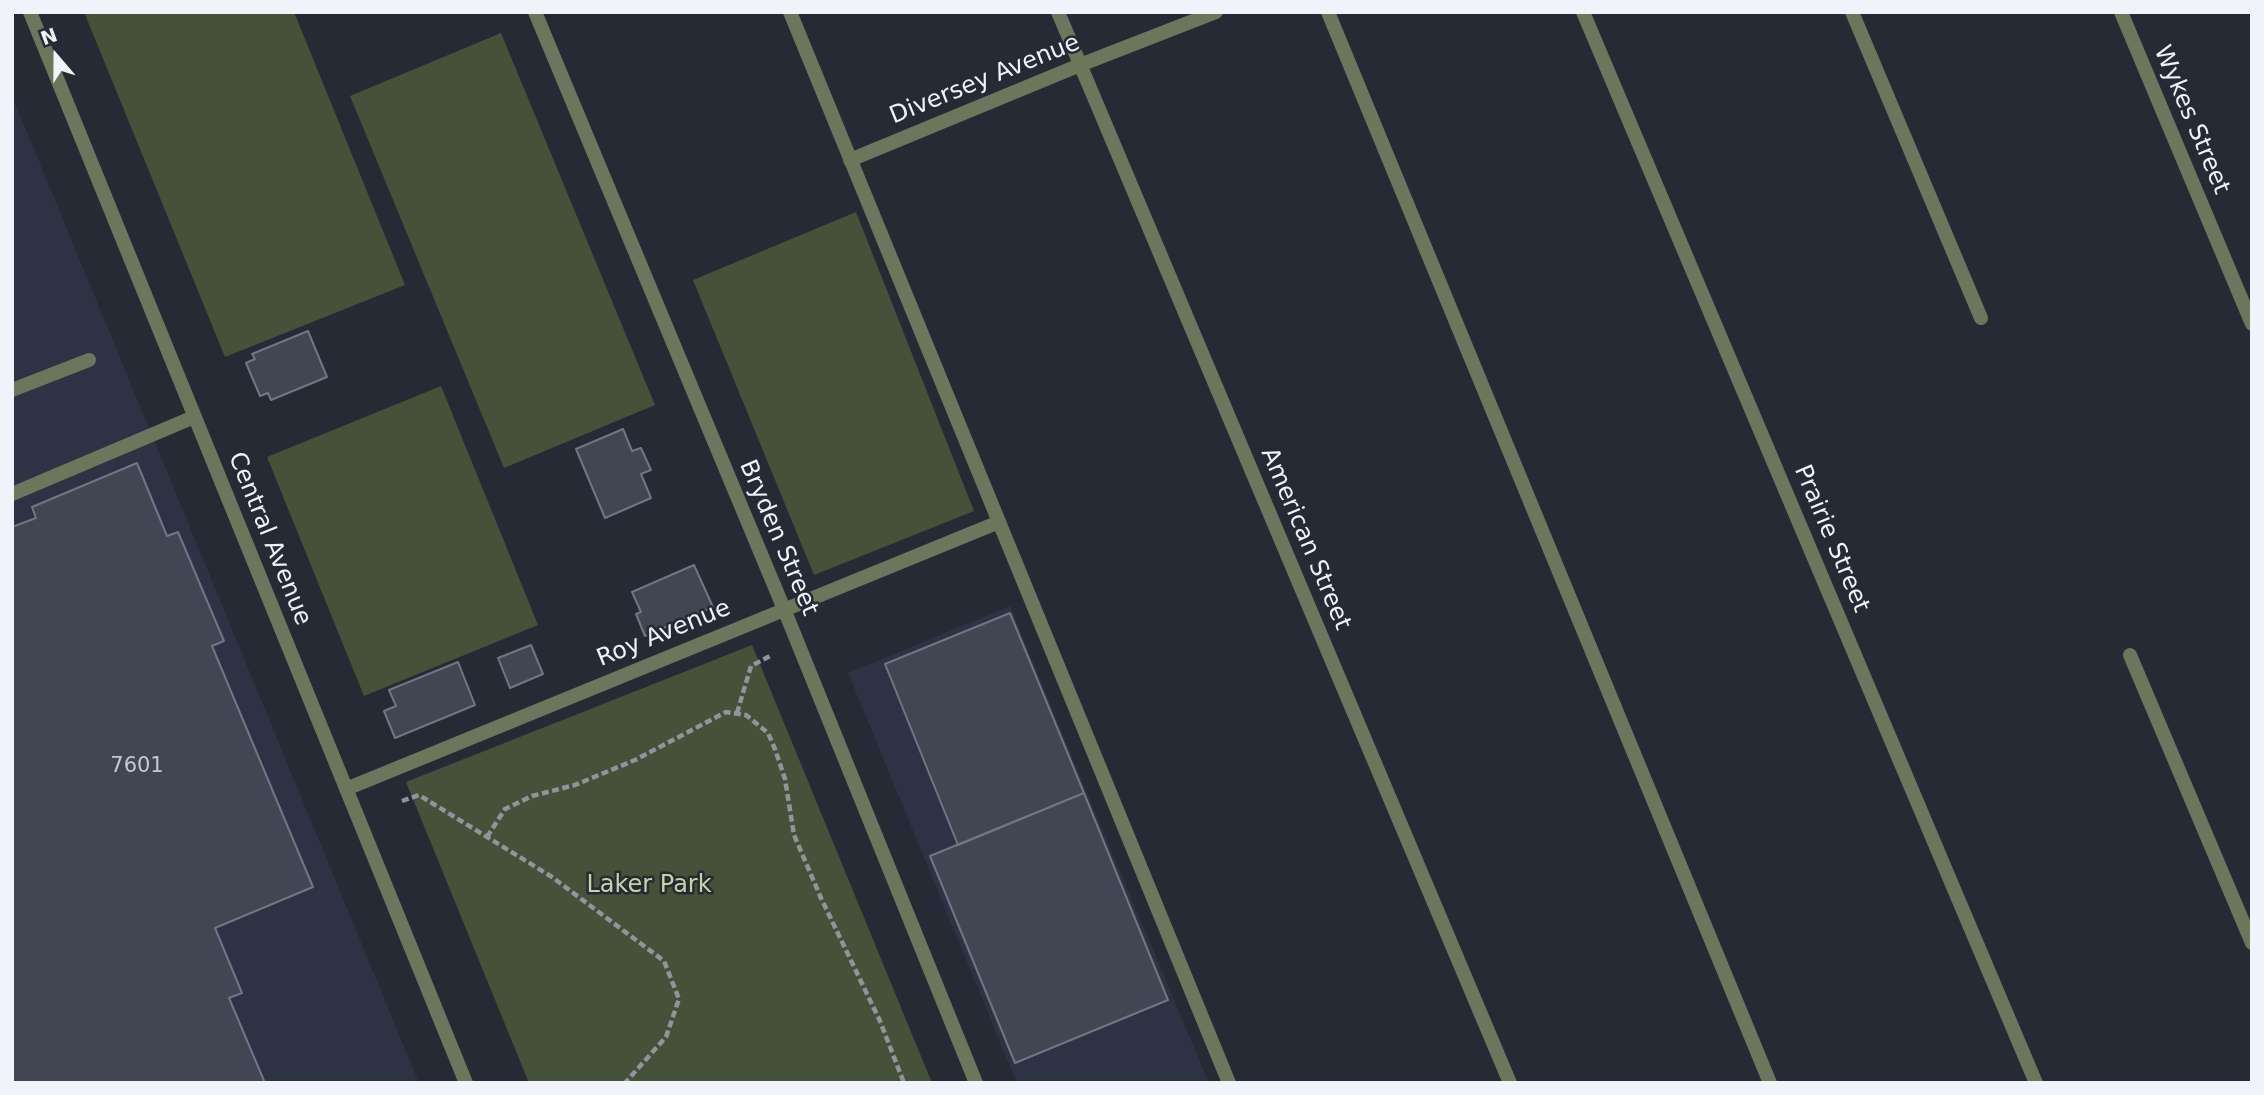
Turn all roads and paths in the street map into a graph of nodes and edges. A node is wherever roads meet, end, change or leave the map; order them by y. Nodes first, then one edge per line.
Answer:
1 (30, 12) edge
2 (535, 12) edge
3 (790, 12) edge
4 (1058, 12) edge
5 (1216, 12) edge
6 (1328, 12) edge
7 (1583, 12) edge
8 (1852, 12) edge
9 (2121, 12) edge
10 (1080, 65) junction
11 (850, 160) junction
12 (1981, 318) dead end
13 (2252, 324) edge
14 (89, 360) dead end
15 (12, 390) edge
16 (194, 417) junction
17 (12, 494) edge
18 (999, 522) junction
19 (784, 609) junction
20 (2130, 655) dead end
21 (770, 656) dead end
22 (737, 713) junction
23 (346, 789) junction
24 (402, 801) dead end
25 (487, 837) junction
26 (2252, 943) edge
27 (627, 1082) edge
28 (466, 1083) edge
29 (904, 1083) edge
30 (976, 1083) edge
31 (1229, 1083) edge
32 (1510, 1083) edge
33 (1770, 1083) edge
34 (2036, 1083) edge

1 - 16 street, Central Avenue
2 - 19 street, Bryden Street
3 - 11 street
4 - 10 street, American Street
5 - 10 street, Diversey Avenue
6 - 33 street
7 - 34 street, Prairie Street
8 - 12 street
9 - 13 street, Wykes Street
10 - 11 street, Diversey Avenue
10 - 32 street, American Street
11 - 18 street
14 - 15 street
16 - 17 street
16 - 23 street, Central Avenue
18 - 19 street, Roy Avenue
18 - 31 street
19 - 23 street, Roy Avenue
19 - 30 street, Bryden Street
20 - 26 street
21 - 22 path
22 - 25 path
22 - 29 path
23 - 28 street, Central Avenue
24 - 25 path
25 - 27 path

